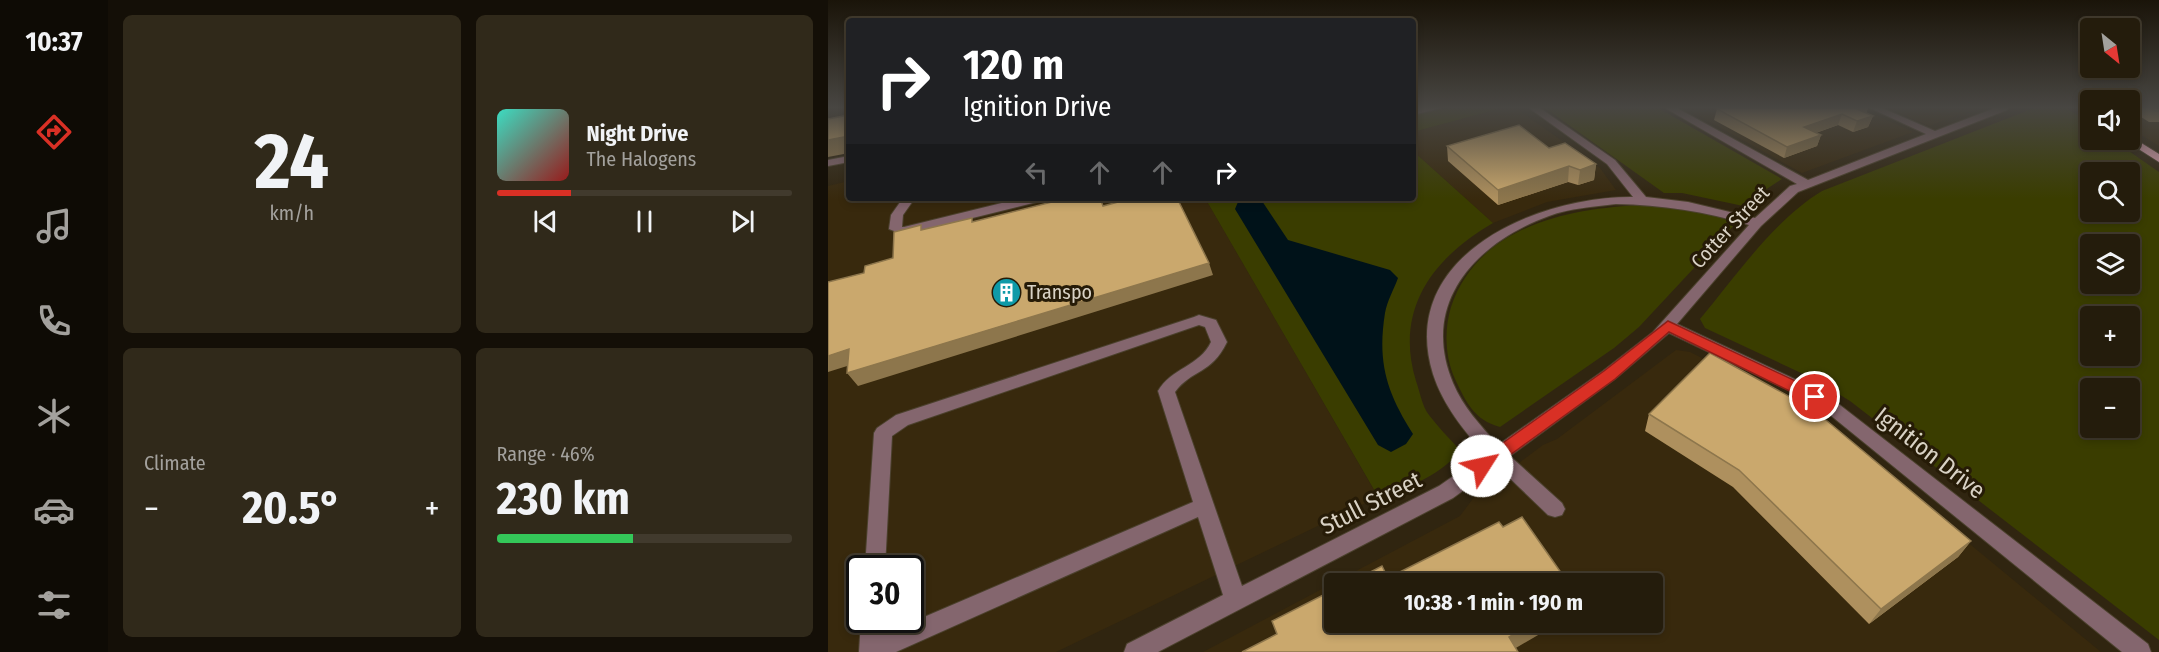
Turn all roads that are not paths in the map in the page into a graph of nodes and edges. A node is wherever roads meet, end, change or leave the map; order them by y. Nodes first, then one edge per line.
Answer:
1 (1577, 138) edge
2 (1725, 138) edge
3 (1922, 138) edge
4 (2140, 146) edge
5 (2159, 159) edge
6 (846, 160) edge
7 (828, 163) edge
8 (1805, 183) junction
9 (1642, 200) junction
10 (907, 201) edge
11 (1025, 201) edge
12 (1757, 223) junction
13 (1668, 326) junction
14 (1497, 456) junction
15 (1204, 506) junction
16 (1556, 509) dead end
17 (876, 555) edge
18 (1236, 601) junction
19 (871, 633) edge
20 (870, 652) edge
21 (1135, 652) edge
22 (2140, 652) edge

1 - 9 street
2 - 8 street
3 - 8 street, Cotter Street
4 - 5 main road
6 - 7 street
8 - 12 street, Cotter Street
9 - 12 street
9 - 14 street
10 - 11 street
12 - 13 street, Cotter Street
13 - 14 street, Stull Street
13 - 22 street, Ignition Drive
14 - 16 street
14 - 18 street, Stull Street
15 - 17 street
15 - 18 street
15 - 20 street
18 - 21 street, Stull Street
19 - 20 street

